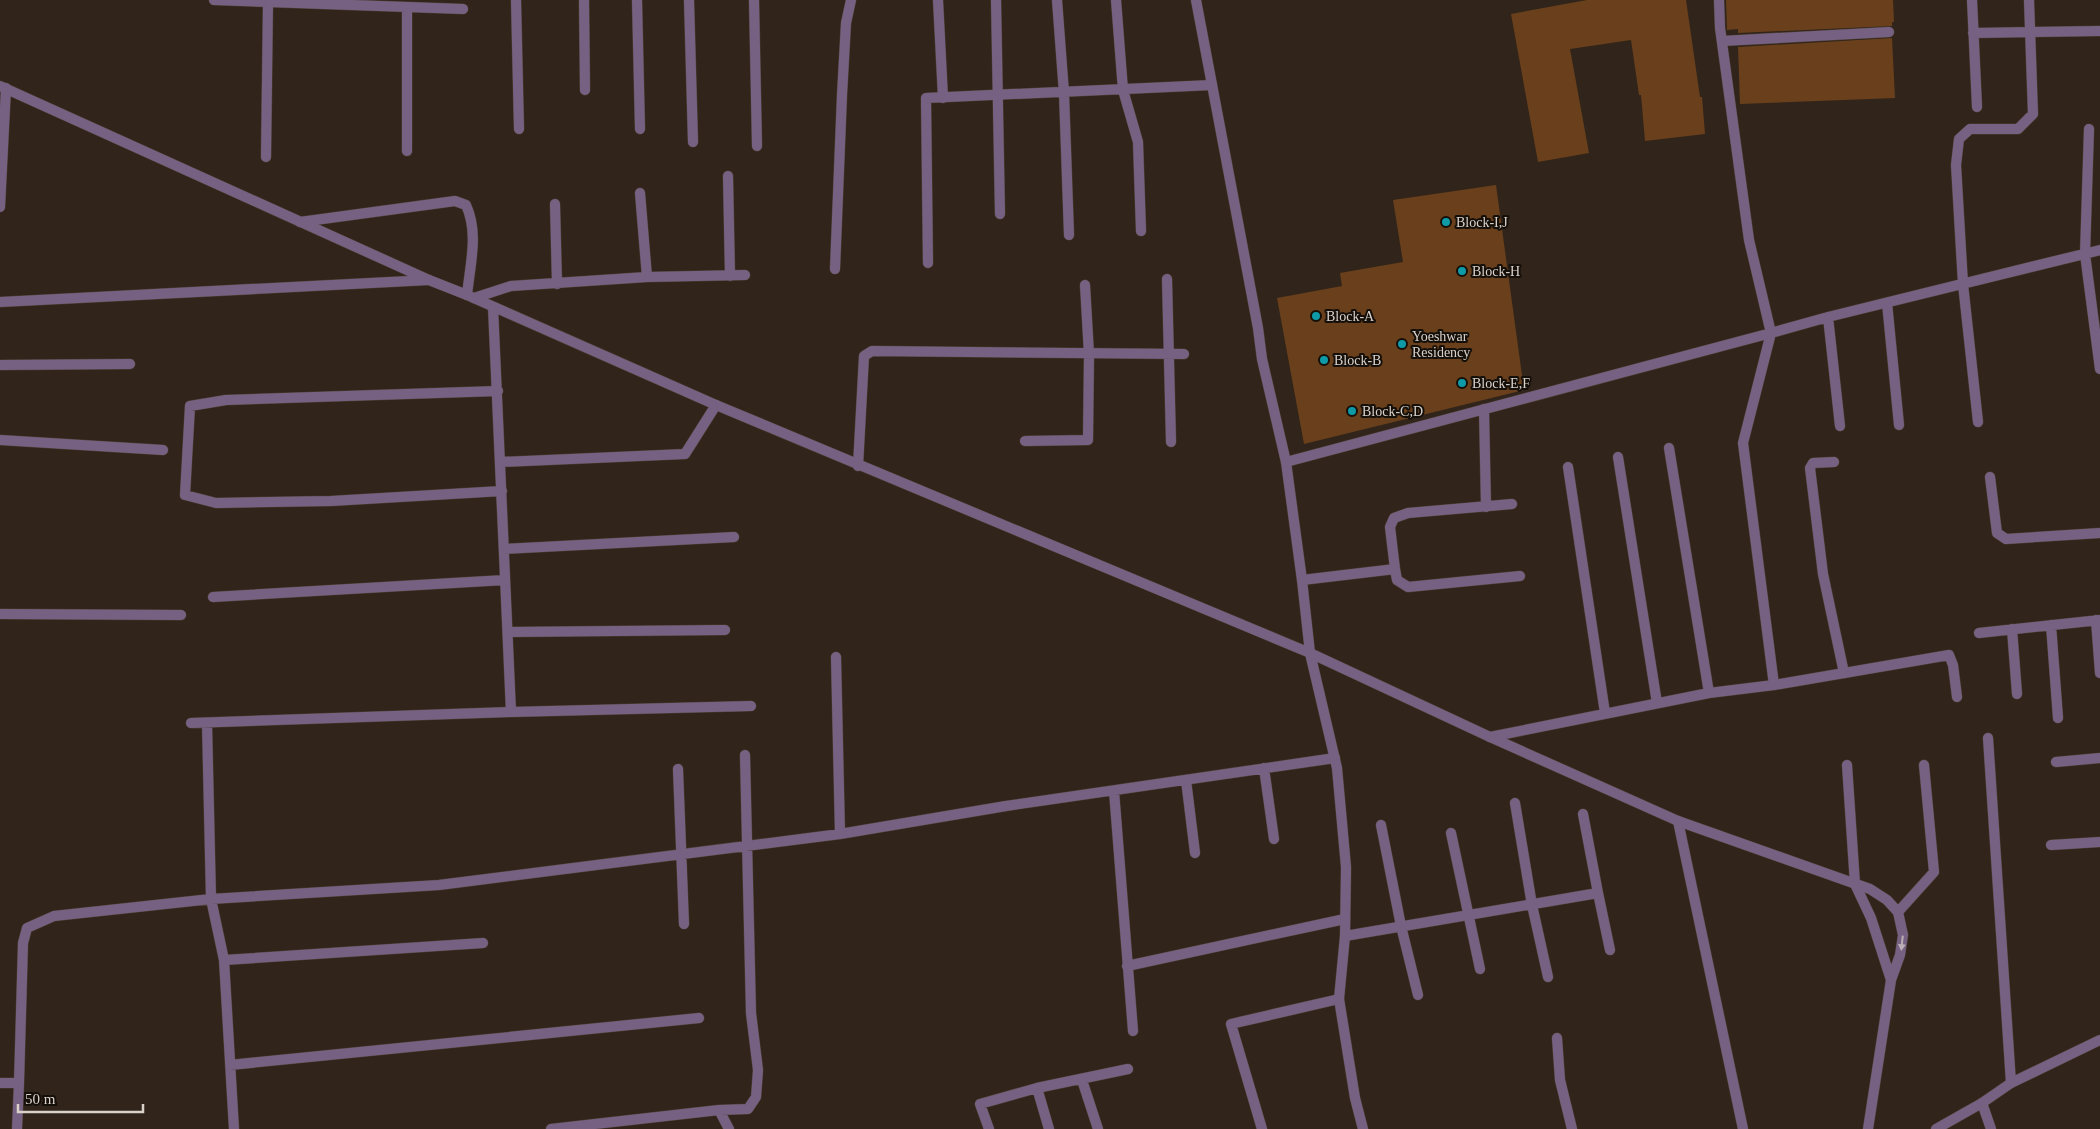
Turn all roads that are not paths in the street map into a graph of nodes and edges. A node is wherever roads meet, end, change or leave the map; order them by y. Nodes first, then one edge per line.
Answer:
1 (214, 0) edge
2 (219, 0) edge
3 (516, 0) edge
4 (584, 0) edge
5 (637, 0) edge
6 (689, 0) edge
7 (754, 0) edge
8 (851, 0) edge
9 (938, 0) edge
10 (996, 0) edge
11 (1057, 0) edge
12 (1116, 0) edge
13 (1196, 0) edge
14 (1719, 0) edge
15 (1972, 0) edge
16 (2029, 0) edge
17 (268, 2) junction
18 (344, 2) edge
19 (407, 7) junction
20 (463, 9) dead end
21 (2100, 31) edge
22 (1889, 32) dead end
23 (2029, 32) junction
24 (1973, 33) junction
25 (1722, 41) junction
26 (1212, 85) junction
27 (3, 87) edge
28 (585, 90) dead end
29 (1123, 90) junction
30 (1064, 94) junction
31 (998, 95) junction
32 (942, 98) junction
33 (1977, 107) dead end
34 (519, 129) dead end
35 (640, 129) dead end
36 (2088, 129) dead end
37 (693, 142) dead end
38 (757, 146) dead end
39 (407, 151) dead end
40 (266, 156) dead end
41 (728, 176) dead end
42 (640, 193) dead end
43 (555, 204) dead end
44 (0, 207) edge
45 (1000, 214) dead end
46 (300, 222) junction
47 (1141, 231) dead end
48 (1069, 235) dead end
49 (2100, 250) edge
50 (2085, 254) junction
51 (928, 263) dead end
52 (835, 269) dead end
53 (745, 275) dead end
54 (730, 276) junction
55 (647, 277) junction
56 (1167, 279) dead end
57 (429, 280) junction
58 (557, 284) junction
59 (1963, 284) junction
60 (1085, 285) dead end
61 (471, 297) junction
62 (0, 302) edge
63 (1887, 303) junction
64 (493, 307) junction
65 (1828, 317) junction
66 (1771, 333) junction
67 (1089, 354) junction
68 (1169, 354) junction
69 (1184, 354) dead end
70 (130, 364) dead end
71 (0, 365) edge
72 (2100, 369) edge
73 (498, 391) junction
74 (716, 405) junction
75 (1484, 409) junction
76 (1978, 422) dead end
77 (1898, 425) dead end
78 (1840, 426) dead end
79 (0, 440) edge
80 (1025, 441) dead end
81 (1170, 442) dead end
82 (1670, 448) dead end
83 (163, 450) dead end
84 (1618, 456) dead end
85 (501, 462) junction
86 (1286, 462) junction
87 (1834, 462) dead end
88 (858, 466) junction
89 (1568, 467) dead end
90 (1990, 477) dead end
91 (502, 491) junction
92 (1512, 504) dead end
93 (1486, 506) junction
94 (2100, 533) edge
95 (734, 536) dead end
96 (504, 549) junction
97 (1395, 569) junction
98 (1520, 576) dead end
99 (506, 580) junction
100 (1302, 580) junction
101 (213, 597) dead end
102 (0, 614) edge
103 (181, 615) dead end
104 (2098, 620) edge
105 (2051, 625) junction
106 (2012, 629) junction
107 (724, 630) dead end
108 (508, 632) junction
109 (1979, 633) dead end
110 (1310, 653) junction
111 (836, 657) dead end
112 (1844, 673) junction
113 (2100, 673) edge
114 (1774, 685) junction
115 (1709, 693) junction
116 (2016, 694) dead end
117 (1957, 697) dead end
118 (1657, 703) junction
119 (751, 706) dead end
120 (511, 712) junction
121 (1605, 714) junction
122 (2058, 718) dead end
123 (207, 723) junction
124 (191, 724) dead end
125 (1490, 737) junction
126 (1988, 738) dead end
127 (745, 755) dead end
128 (1334, 758) junction
129 (2100, 758) edge
130 (2056, 762) dead end
131 (1847, 765) dead end
132 (1924, 765) dead end
133 (1264, 768) junction
134 (678, 769) dead end
135 (1186, 780) junction
136 (1114, 791) junction
137 (1515, 803) dead end
138 (1583, 814) dead end
139 (1678, 821) junction
140 (1381, 825) dead end
141 (1452, 833) dead end
142 (840, 834) junction
143 (1274, 839) dead end
144 (2100, 842) edge
145 (748, 845) junction
146 (2051, 845) dead end
147 (682, 853) junction
148 (1196, 854) dead end
149 (1855, 884) junction
150 (1598, 893) junction
151 (211, 899) junction
152 (1532, 905) junction
153 (1898, 912) junction
154 (1468, 914) junction
155 (1345, 919) junction
156 (684, 924) dead end
157 (1401, 926) junction
158 (1344, 936) junction
159 (483, 943) dead end
160 (1610, 950) dead end
161 (224, 960) junction
162 (1127, 966) junction
163 (1480, 969) dead end
164 (1548, 977) dead end
165 (1891, 980) junction
166 (1418, 995) dead end
167 (1339, 999) junction
168 (698, 1018) dead end
169 (1133, 1031) dead end
170 (1557, 1038) dead end
171 (2100, 1040) edge
172 (230, 1065) junction
173 (1128, 1069) dead end
174 (1082, 1080) junction
175 (0, 1083) edge
176 (19, 1083) junction
177 (2011, 1083) junction
178 (1037, 1088) junction
179 (1982, 1104) junction
180 (719, 1110) junction
181 (16, 1129) edge
182 (234, 1129) edge
183 (551, 1129) edge
184 (729, 1129) edge
185 (989, 1129) edge
186 (1049, 1129) edge
187 (1098, 1129) edge
188 (1262, 1129) edge
189 (1364, 1129) edge
190 (1572, 1129) edge
191 (1743, 1129) edge
192 (1868, 1129) edge
193 (1936, 1129) edge
194 (1991, 1129) edge

1 - 2 street
2 - 17 street
3 - 34 street
4 - 28 street
5 - 35 street
6 - 37 street
7 - 38 street
8 - 52 street
9 - 32 street
10 - 31 street
11 - 30 street
12 - 29 street
13 - 26 street
14 - 25 street
15 - 24 street
16 - 23 street
17 - 18 street
17 - 40 street
18 - 19 street
19 - 20 street
19 - 39 street
21 - 23 street
22 - 25 street
23 - 24 street
23 - 59 street
24 - 33 street
25 - 66 street
26 - 29 street
26 - 86 street
27 - 44 street
27 - 46 street
29 - 30 street
29 - 47 street
30 - 31 street
30 - 48 street
31 - 32 street
31 - 45 street
32 - 51 street
36 - 50 street
41 - 54 street
42 - 55 street
43 - 58 street
46 - 57 street
46 - 61 street
49 - 50 street
50 - 59 street
50 - 72 street
53 - 54 street
54 - 55 street
55 - 58 street
56 - 68 street
57 - 61 street
57 - 62 street
58 - 61 street
59 - 63 street
59 - 76 street
60 - 67 street
61 - 64 street
63 - 65 street
63 - 77 street
64 - 73 street
64 - 74 street
65 - 66 street
65 - 78 street
66 - 75 street
66 - 114 street
67 - 68 street
67 - 80 street
67 - 88 street
68 - 69 street
68 - 81 street
70 - 71 street
73 - 85 street
73 - 91 street
74 - 85 street
74 - 88 street
75 - 86 street
75 - 93 street
79 - 83 street
82 - 115 street
84 - 118 street
85 - 91 street
86 - 100 street
87 - 112 street
88 - 110 street
89 - 121 street
90 - 94 street
91 - 96 street
92 - 93 street
93 - 97 street
95 - 96 street
96 - 99 street
97 - 98 street
97 - 100 street
99 - 101 street
99 - 108 street
100 - 110 street
102 - 103 street
104 - 105 street
104 - 113 street
105 - 106 street
105 - 122 street
106 - 109 street
106 - 116 street
107 - 108 street
108 - 120 street
110 - 125 street
110 - 128 street
111 - 142 street
112 - 114 street
112 - 117 street
114 - 115 street
115 - 118 street
118 - 121 street
119 - 120 street
120 - 123 street
121 - 125 street
123 - 124 street
123 - 151 street
125 - 139 street
126 - 177 street
127 - 145 street
128 - 133 street
128 - 155 street
129 - 130 street
131 - 149 street
132 - 153 street
133 - 135 street
133 - 143 street
134 - 147 street
135 - 136 street
135 - 148 street
136 - 142 street
136 - 162 street
137 - 152 street
138 - 150 street
139 - 149 street
139 - 191 street
140 - 157 street
141 - 154 street
142 - 145 street
144 - 146 street
145 - 147 street
145 - 180 street
147 - 151 street
147 - 156 street
149 - 153 street
149 - 165 street
150 - 152 street
150 - 160 street
151 - 161 street
151 - 176 street
152 - 154 street
152 - 164 street
153 -> 165 street
154 - 157 street
154 - 163 street
155 - 158 street
155 - 162 street
157 - 158 street
157 - 166 street
158 - 167 street
159 - 161 street
161 - 172 street
162 - 169 street
165 - 192 street
167 - 188 street
167 - 189 street
168 - 172 street
170 - 190 street
171 - 177 street
172 - 182 street
173 - 174 street
174 - 178 street
174 - 187 street
175 - 176 street
176 - 181 street
177 - 179 street
178 - 185 street
178 - 186 street
179 - 193 street
179 - 194 street
180 - 183 street
180 - 184 street

